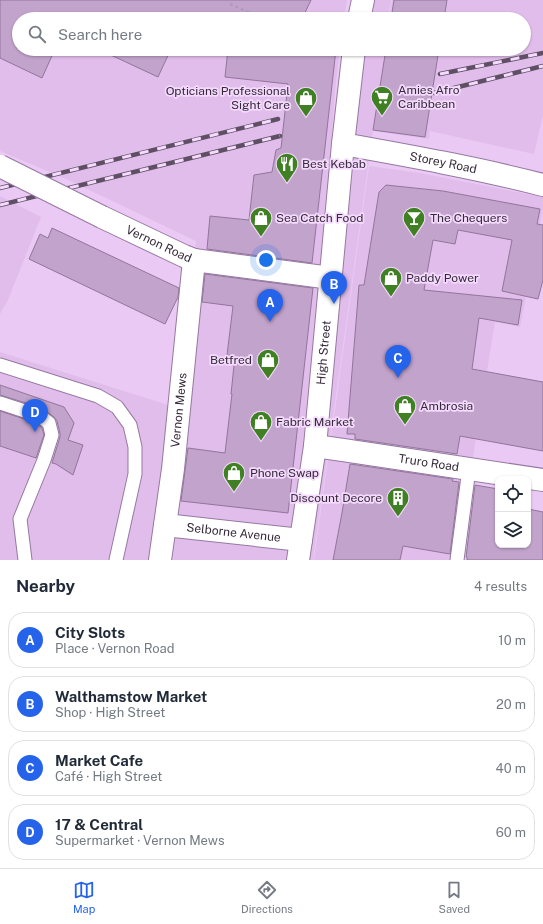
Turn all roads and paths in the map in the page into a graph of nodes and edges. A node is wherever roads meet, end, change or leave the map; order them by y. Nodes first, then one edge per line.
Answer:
1 (363, 0) edge
2 (230, 4) dead end
3 (248, 12) edge
4 (360, 12) edge
5 (353, 56) edge
6 (343, 144) junction
7 (0, 166) edge
8 (543, 185) edge
9 (194, 260) junction
10 (322, 277) junction
11 (0, 365) edge
12 (0, 403) edge
13 (315, 446) junction
14 (469, 469) junction
15 (543, 480) edge
16 (165, 525) junction
17 (300, 550) edge
18 (25, 560) edge
19 (116, 560) edge
20 (160, 560) edge
21 (457, 560) edge

1 - 4 street
2 - 3 path
5 - 6 street, High Street
6 - 8 street, Storey Road
6 - 10 street, High Street
7 - 9 street, Vernon Road, bridge
9 - 10 street, Vernon Road
9 - 16 street, Vernon Mews
10 - 13 street, High Street
11 - 19 lane
12 - 18 lane
13 - 14 street, Truro Road
13 - 17 street, High Street
14 - 15 street, Truro Road
14 - 21 lane
16 - 17 street, Selborne Avenue
16 - 20 street, Vernon Mews

